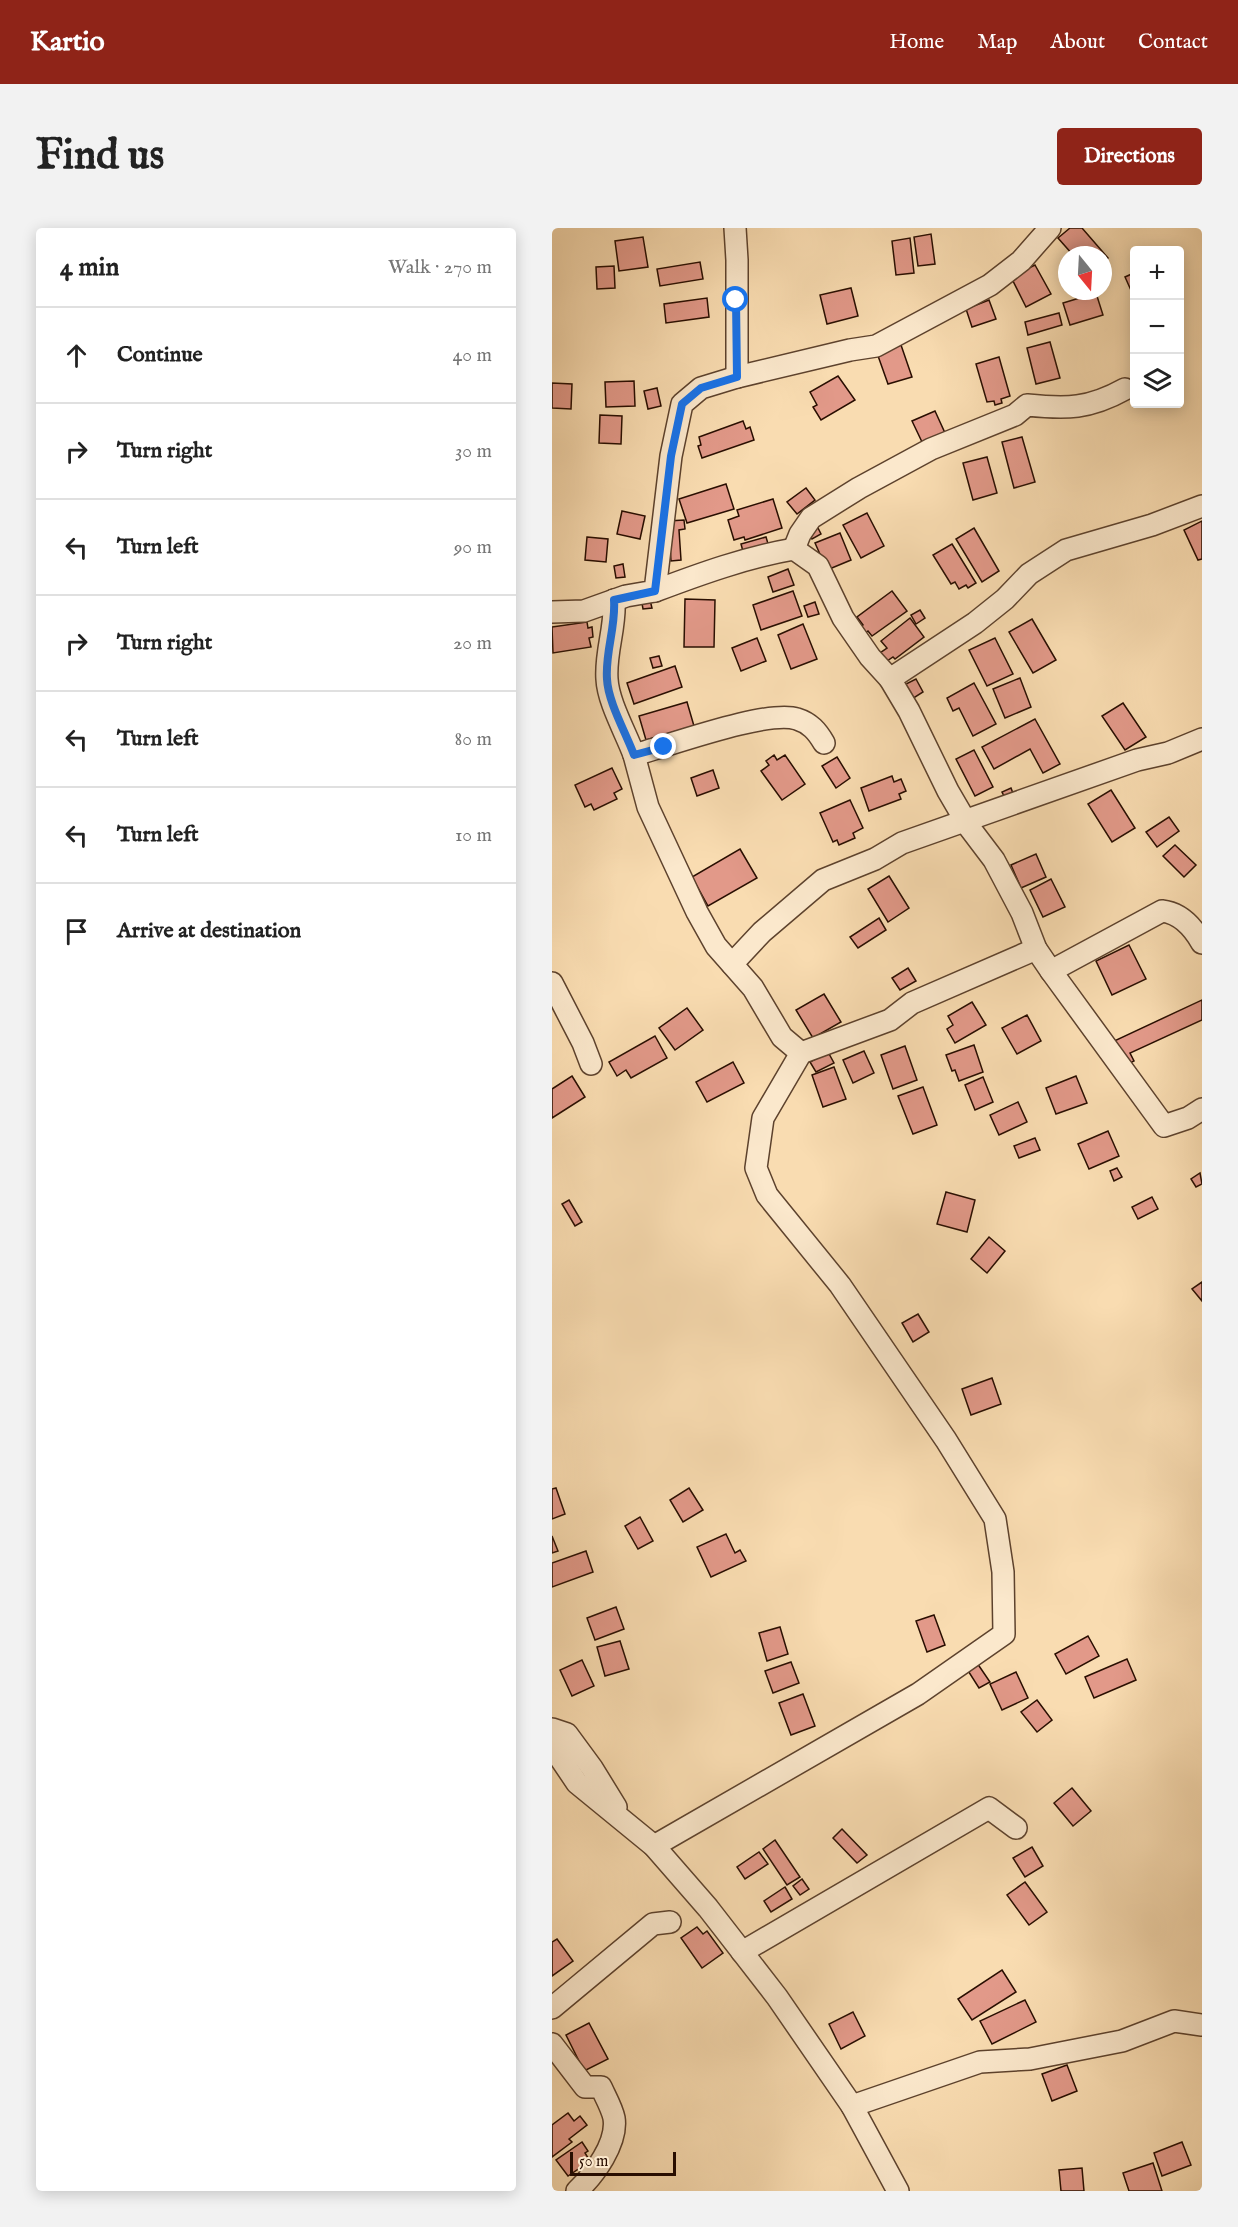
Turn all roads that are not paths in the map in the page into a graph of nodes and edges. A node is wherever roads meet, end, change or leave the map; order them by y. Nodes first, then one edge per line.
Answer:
1 (735, 228) edge
2 (1050, 228) edge
3 (737, 377) junction
4 (1125, 389) dead end
5 (1202, 506) edge
6 (794, 549) junction
7 (655, 591) junction
8 (614, 600) junction
9 (552, 612) edge
10 (890, 679) junction
11 (1202, 739) edge
12 (824, 742) dead end
13 (634, 755) junction
14 (966, 821) junction
15 (1202, 943) edge
16 (1036, 949) junction
17 (732, 964) junction
18 (1051, 970) junction
19 (552, 983) edge
20 (801, 1053) junction
21 (591, 1064) dead end
22 (1202, 1109) edge
23 (552, 1729) edge
24 (552, 1746) edge
25 (626, 1822) junction
26 (1016, 1828) dead end
27 (654, 1845) junction
28 (670, 1922) dead end
29 (742, 1952) junction
30 (552, 2008) edge
31 (1202, 2008) edge
32 (1173, 2021) junction
33 (1202, 2025) edge
34 (552, 2044) edge
35 (852, 2106) junction
36 (577, 2191) edge
37 (898, 2191) edge

1 - 3 street
2 - 3 street
3 - 7 street
4 - 6 street
5 - 10 street
6 - 7 street
6 - 10 street
7 - 8 street
8 - 9 street
8 - 13 street
10 - 14 street
11 - 14 street
12 - 13 street
13 - 17 street
14 - 16 street
14 - 17 street
15 - 18 street
16 - 18 street
16 - 20 street
17 - 20 street
18 - 22 street
19 - 21 street
20 - 27 street
23 - 25 street
24 - 25 street
25 - 27 street
26 - 29 street
27 - 29 street
28 - 30 street
29 - 35 street
31 - 32 street
32 - 33 street
32 - 35 street
34 - 36 street
35 - 37 street

